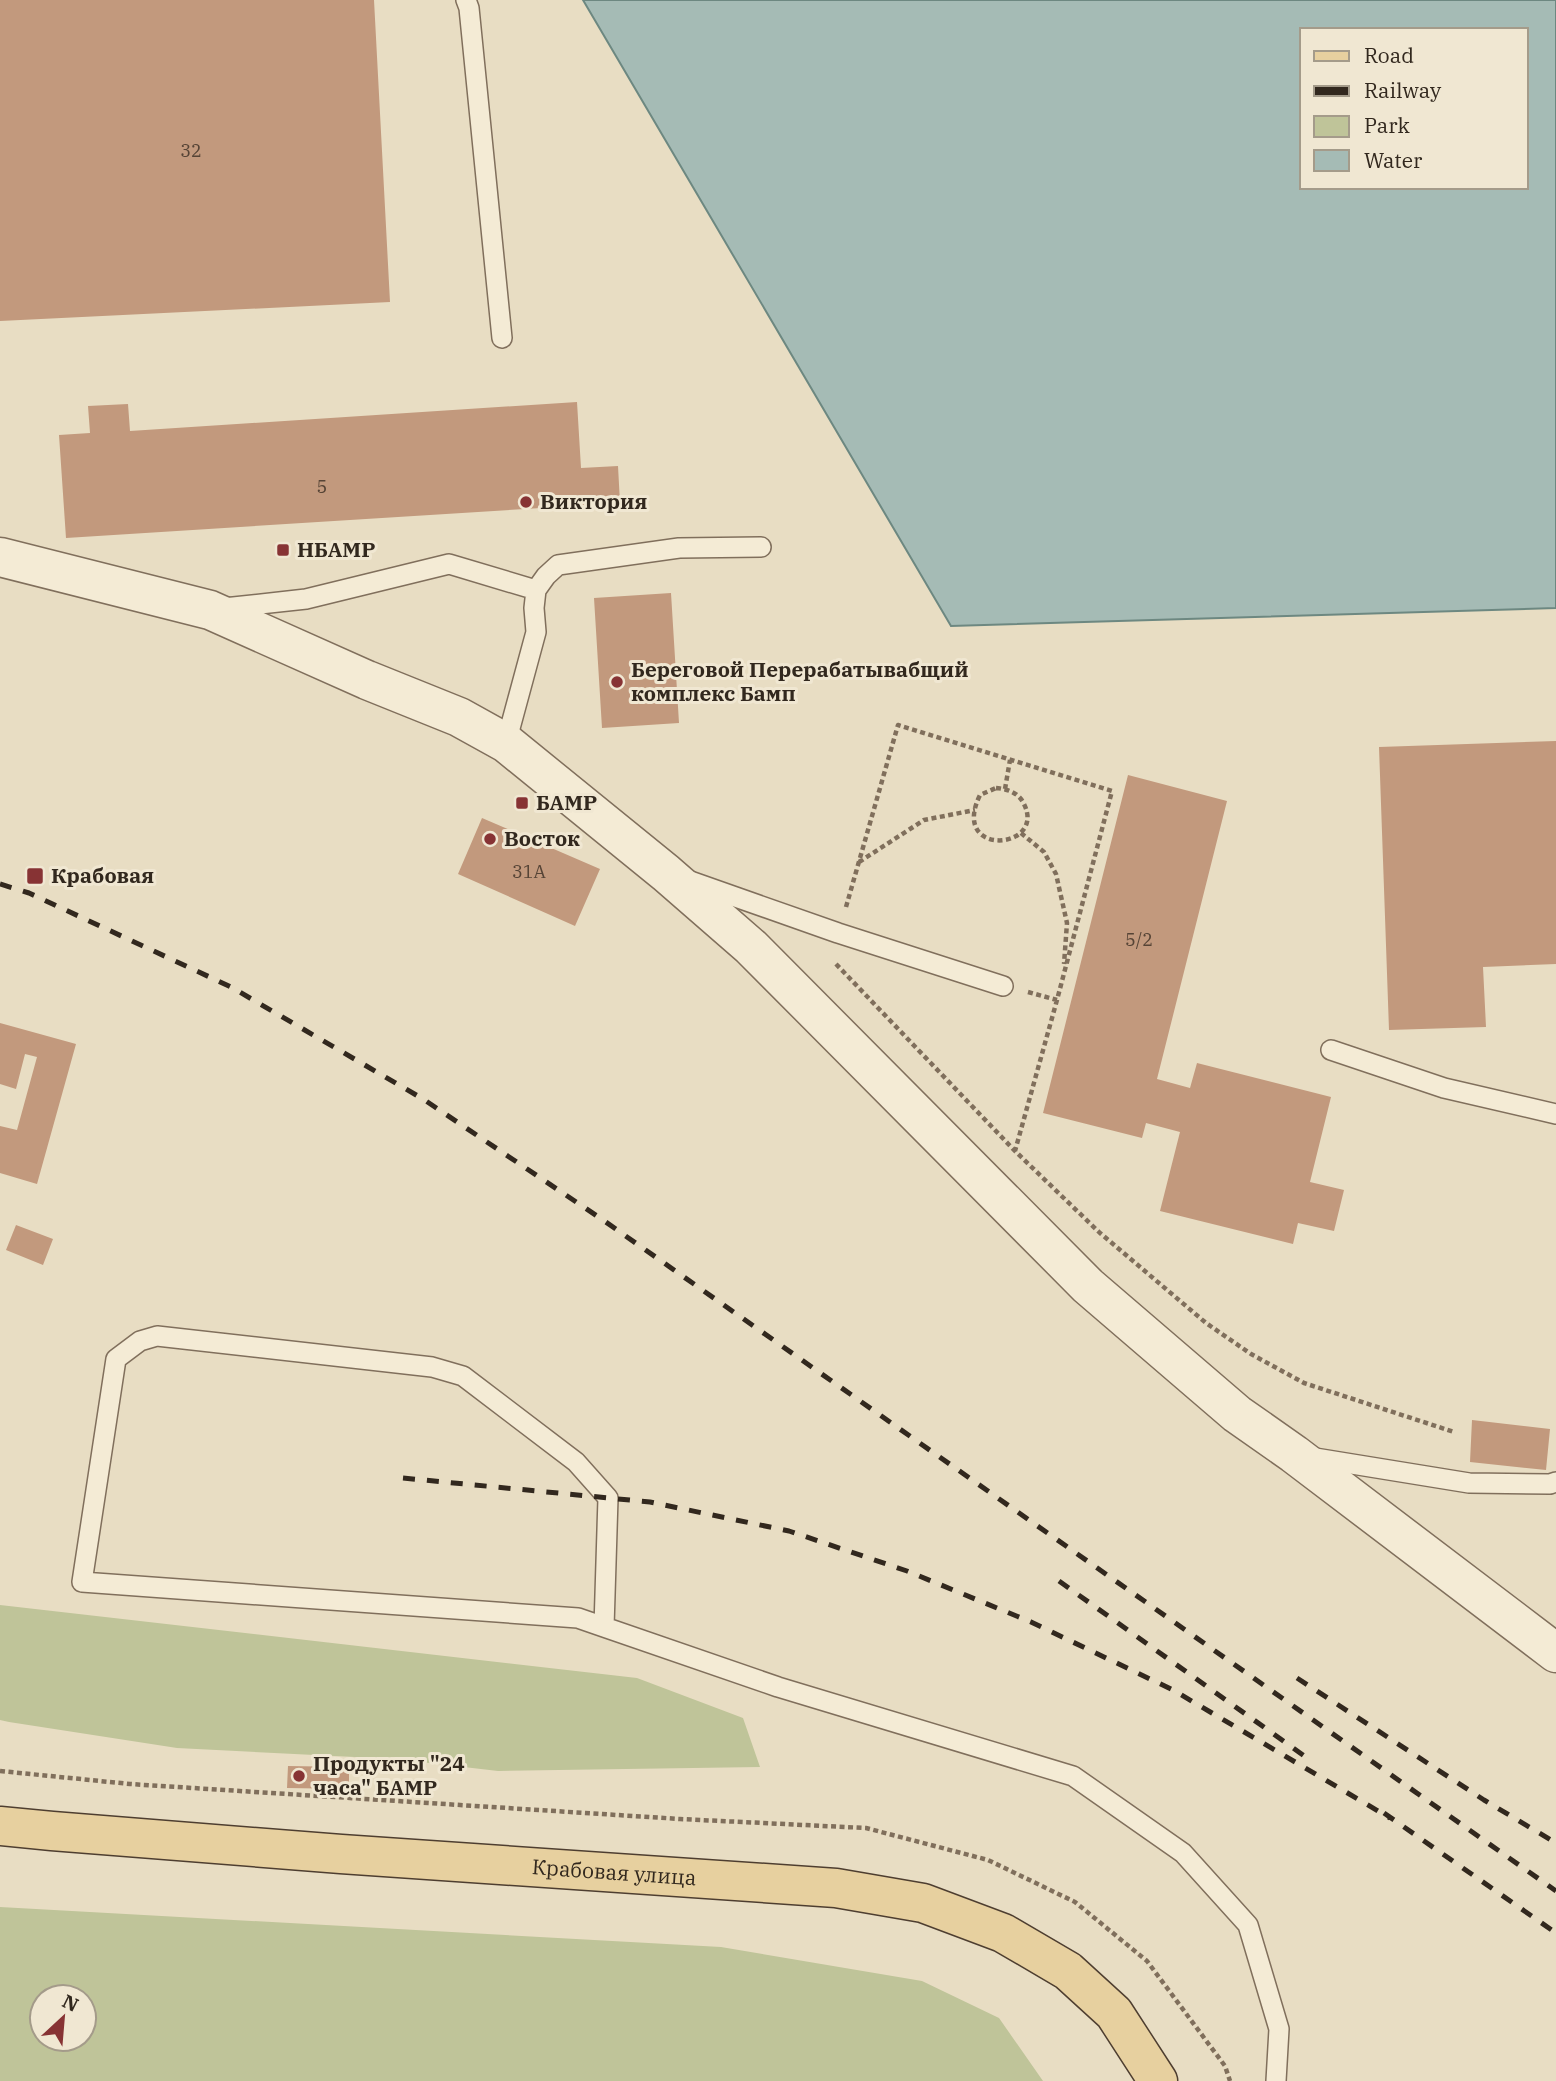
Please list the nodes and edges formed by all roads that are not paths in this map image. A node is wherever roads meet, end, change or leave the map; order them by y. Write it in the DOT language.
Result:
graph roads {
  1 [pos="466,0"];
  2 [pos="502,338"];
  3 [pos="761,547"];
  4 [pos="0,556"];
  5 [pos="536,590"];
  6 [pos="210,610"];
  7 [pos="506,743"];
  8 [pos="666,873"];
  9 [pos="1003,986"];
  10 [pos="1331,1050"];
  11 [pos="1556,1114"];
  12 [pos="1294,1454"];
  13 [pos="1556,1482"];
  14 [pos="604,1627"];
  15 [pos="1556,1653"];
  16 [pos="0,1826"];
  17 [pos="1158,2081"];
  18 [pos="1276,2081"];
  1 -- 2 [label="lane"];
  3 -- 5 [label="lane"];
  4 -- 6 [label="street"];
  5 -- 6 [label="lane"];
  5 -- 7 [label="lane"];
  6 -- 7 [label="street"];
  7 -- 8 [label="street"];
  8 -- 9 [label="lane"];
  8 -- 12 [label="street"];
  10 -- 11 [label="lane"];
  12 -- 13 [label="lane"];
  12 -- 15 [label="street"];
  14 -- 14 [label="lane"];
  14 -- 18 [label="lane"];
  16 -- 17 [label="main road, Крабовая улица"];
}
